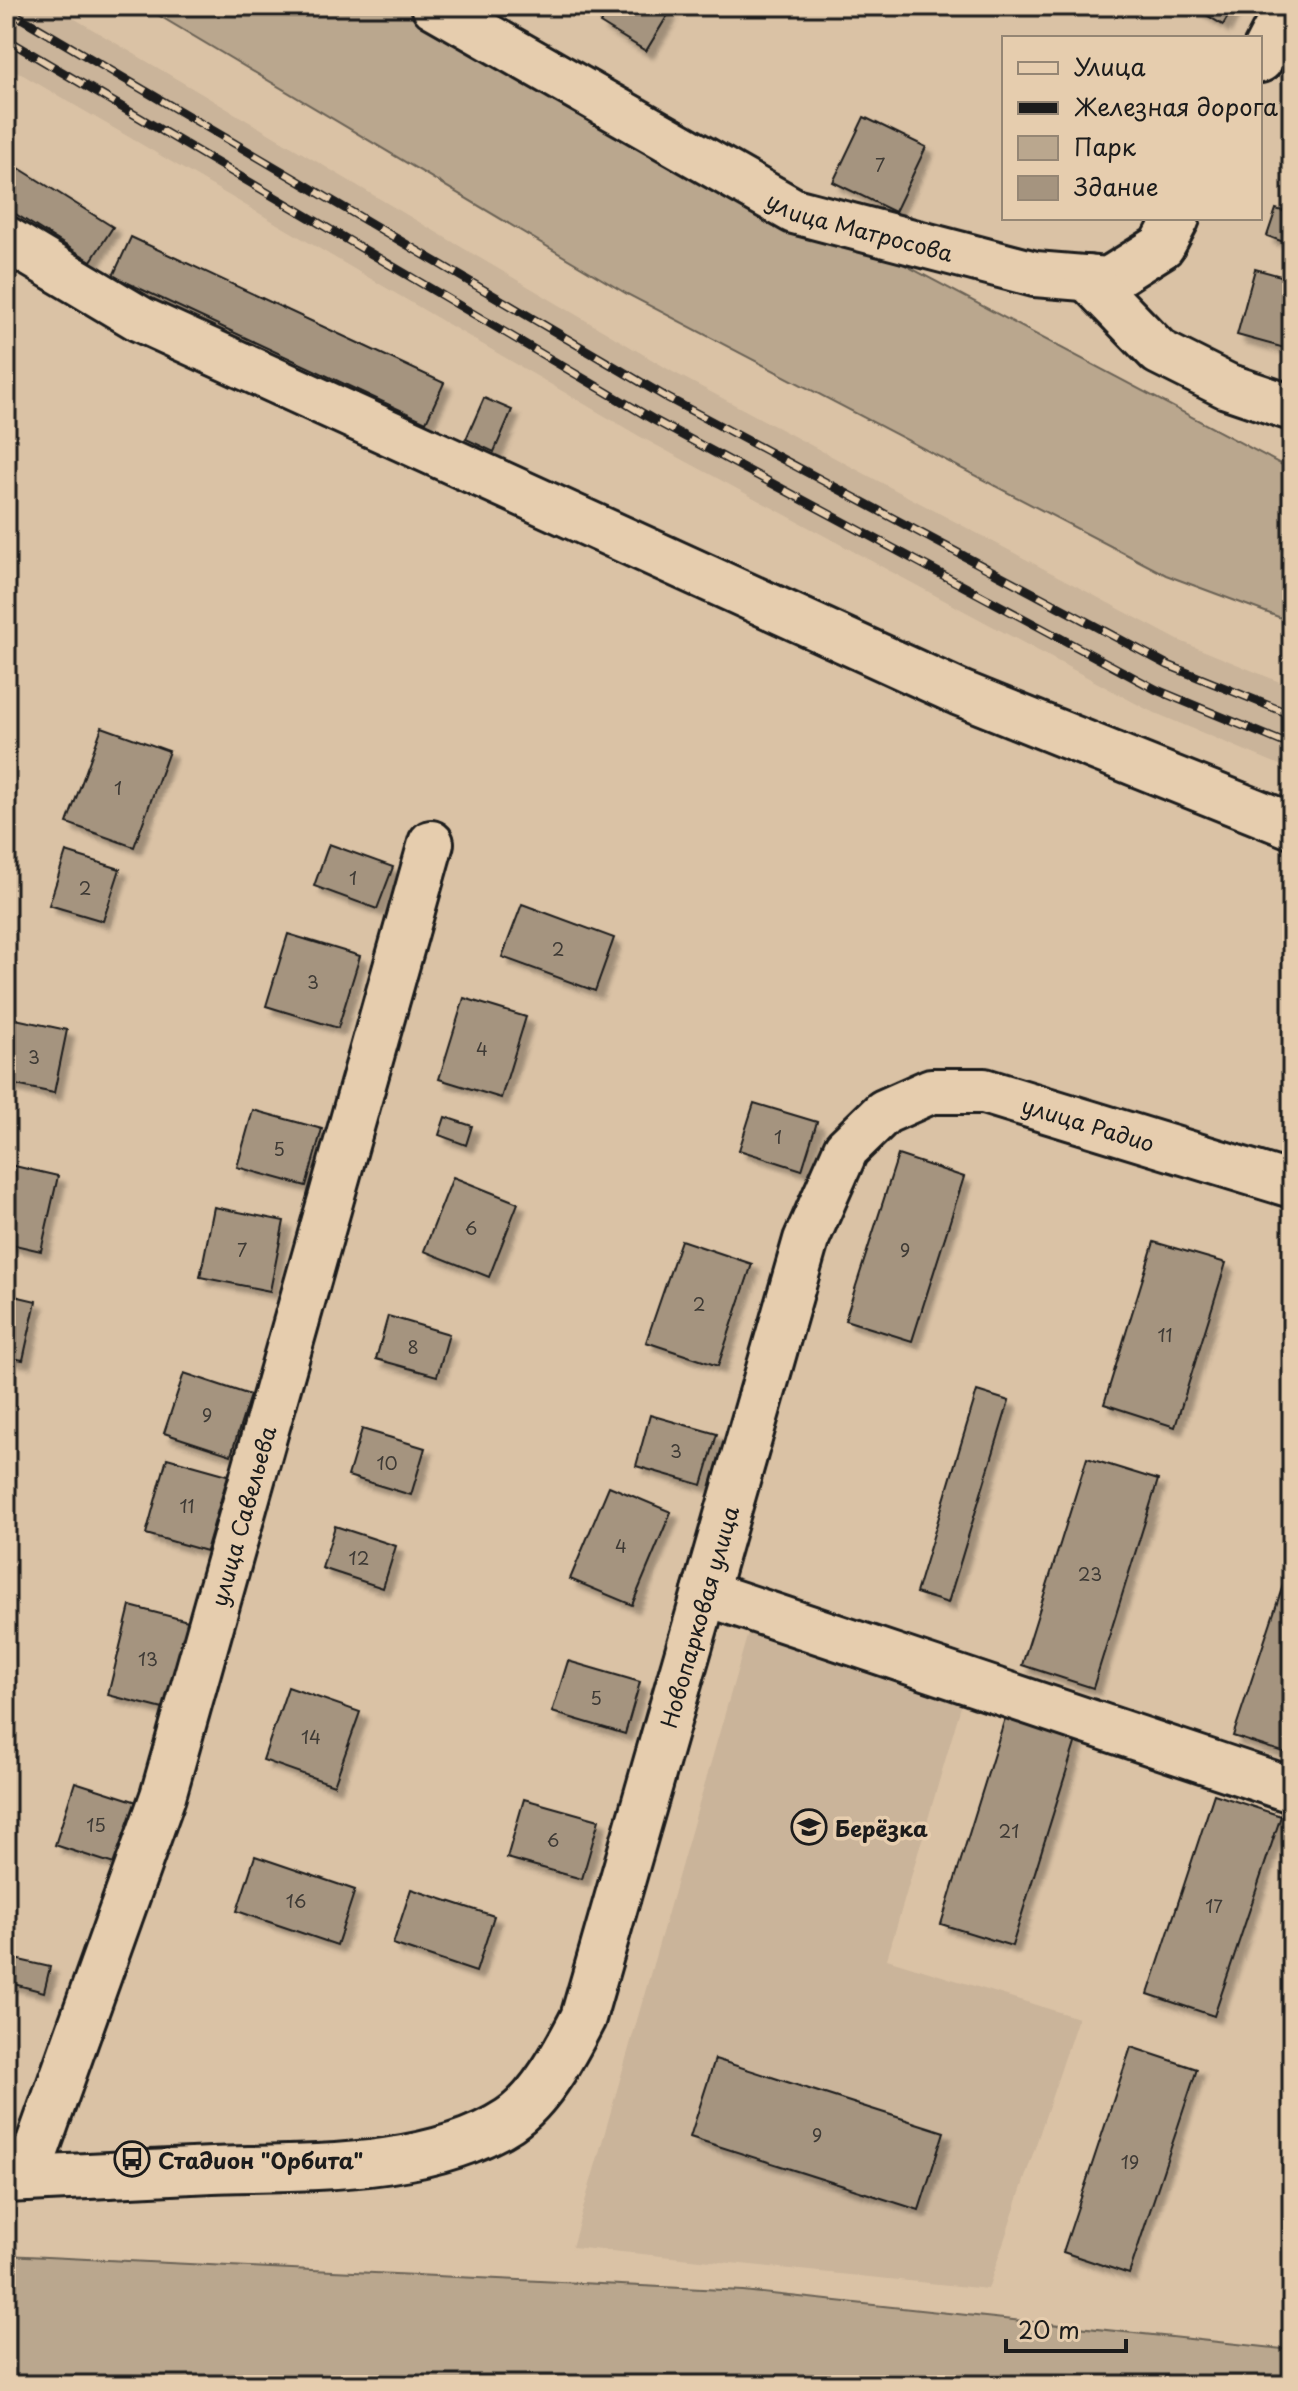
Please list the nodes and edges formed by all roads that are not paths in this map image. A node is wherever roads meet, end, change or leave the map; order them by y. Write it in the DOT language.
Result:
graph roads {
  1 [pos="434,6"];
  2 [pos="1288,6"];
  3 [pos="478,18"];
  4 [pos="1262,56"];
  5 [pos="1176,220"];
  6 [pos="6,239"];
  7 [pos="1087,278"];
  8 [pos="1292,408"];
  9 [pos="1292,826"];
  10 [pos="431,843"];
  11 [pos="884,1112"];
  12 [pos="1292,1185"];
  13 [pos="705,1593"];
  14 [pos="1292,1790"];
  15 [pos="16,2179"];
  1 -- 3 [label="street, улица Матросова"];
  2 -- 4 [label="street"];
  3 -- 7 [label="street, улица Матросова"];
  5 -- 7 [label="street, улица Матросова"];
  6 -- 9 [label="street"];
  7 -- 8 [label="street"];
  10 -- 15 [label="street, улица Савельева"];
  11 -- 12 [label="street, улица Радио"];
  11 -- 13 [label="street, Новопарковая улица"];
  13 -- 14 [label="street"];
  13 -- 15 [label="street, Новопарковая улица"];
}
